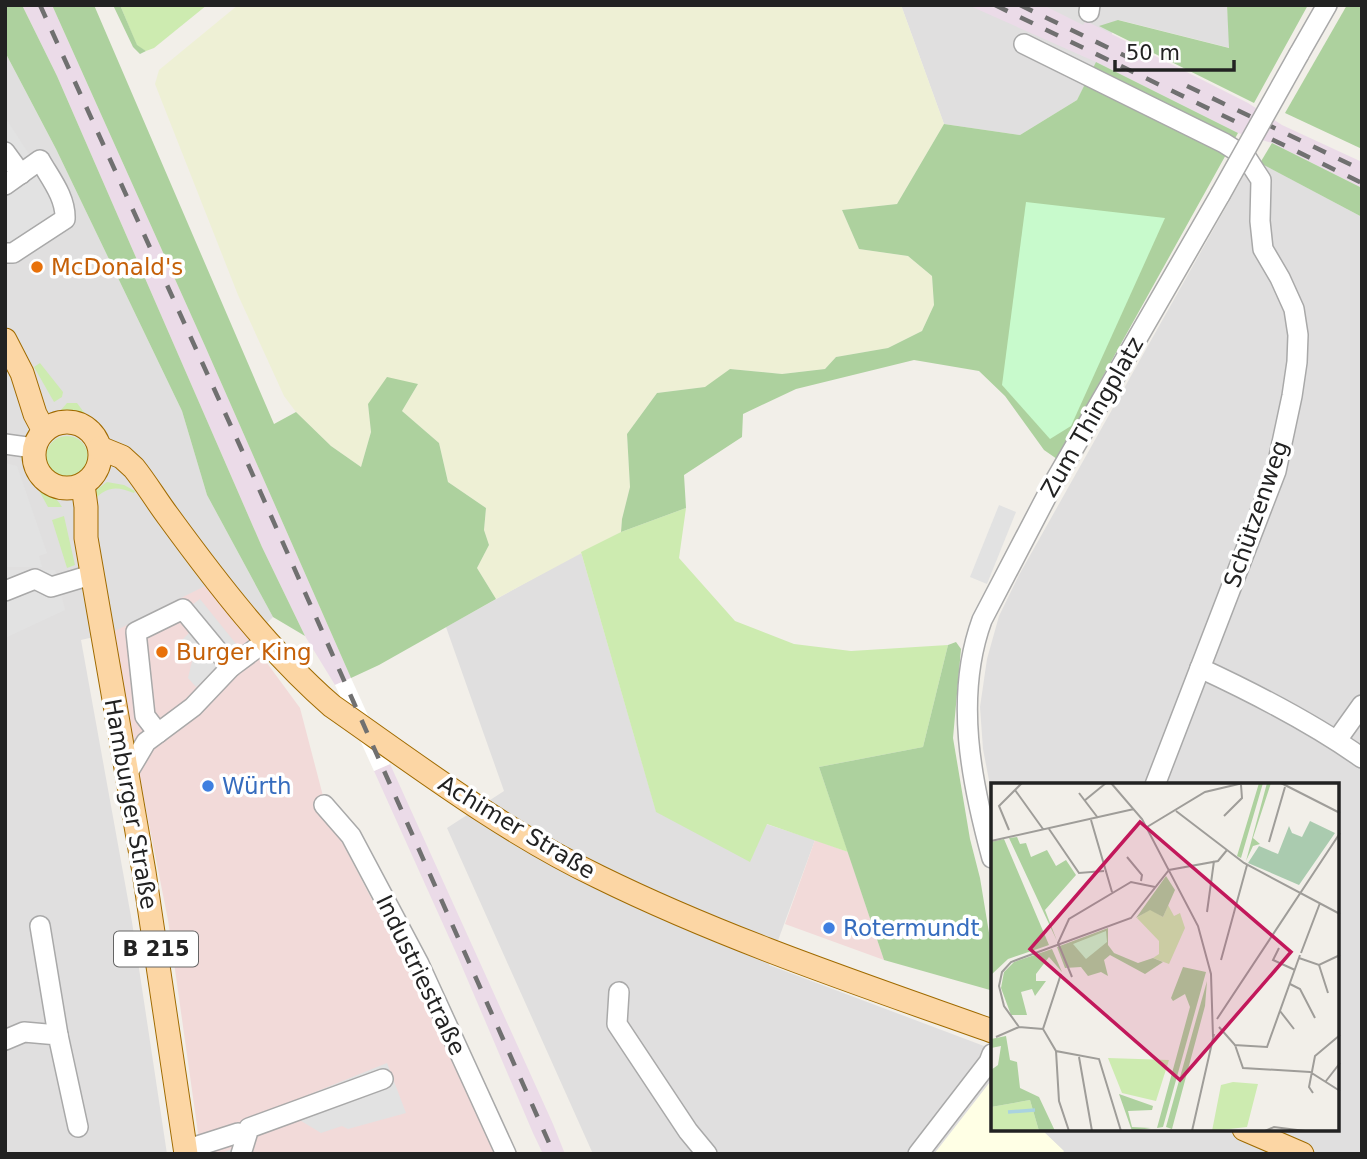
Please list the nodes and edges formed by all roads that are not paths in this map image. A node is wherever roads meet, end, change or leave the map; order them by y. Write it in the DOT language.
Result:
graph roads {
  1 [pos="1327,5"];
  2 [pos="1024,44"];
  3 [pos="5,152"];
  4 [pos="13,179"];
  5 [pos="5,253"];
  6 [pos="5,340"];
  7 [pos="47,434"];
  8 [pos="5,444"];
  9 [pos="100,458"];
  10 [pos="73,486"];
  11 [pos="91,575"];
  12 [pos="5,591"];
  13 [pos="266,641"];
  14 [pos="232,667"];
  15 [pos="1199,668"];
  16 [pos="1362,705"];
  17 [pos="152,737"];
  18 [pos="1337,740"];
  19 [pos="122,745"];
  20 [pos="1362,758"];
  21 [pos="127,774"];
  22 [pos="1156,783"];
  23 [pos="324,805"];
  24 [pos="991,853"];
  25 [pos="40,926"];
  26 [pos="619,992"];
  27 [pos="991,1031"];
  28 [pos="58,1035"];
  29 [pos="5,1040"];
  30 [pos="991,1057"];
  31 [pos="383,1079"];
  32 [pos="78,1128"];
  33 [pos="1253,1131"];
  34 [pos="238,1133"];
  35 [pos="1272,1135"];
  36 [pos="186,1152"];
  37 [pos="241,1154"];
  38 [pos="506,1154"];
  39 [pos="707,1154"];
  40 [pos="918,1154"];
  41 [pos="1302,1154"];
  1 -- 24 [label="street, Zum Thingplatz, bridge"];
  2 -- 15 [label="street, Schützenweg"];
  3 -- 4 [label="street"];
  4 -- 5 [label="street"];
  6 -- 7 [label="main road"];
  7 -- 8 [label="street"];
  7 -- 9 [label="main road"];
  7 -- 10 [label="main road"];
  9 -- 10 [label="main road"];
  9 -- 13 [label="main road, Achimer Straße"];
  10 -- 11 [label="main road, Hamburger Straße / B 215"];
  11 -- 12 [label="street"];
  11 -- 19 [label="main road, Hamburger Straße / B 215"];
  13 -- 14 [label="street"];
  13 -- 27 [label="main road, Achimer Straße"];
  14 -- 17 [label="street"];
  14 -- 17 [label="street"];
  15 -- 18 [label="street"];
  15 -- 22 [label="street, Schützenweg"];
  16 -- 18 [label="street"];
  17 -- 19 [label="street"];
  17 -- 21 [label="street"];
  18 -- 20 [label="street"];
  19 -- 21 [label="main road, Hamburger Straße / B 215"];
  21 -- 36 [label="main road, Hamburger Straße / B 215"];
  23 -- 38 [label="street, Industriestraße"];
  25 -- 28 [label="street"];
  26 -- 39 [label="street"];
  28 -- 29 [label="street"];
  28 -- 32 [label="street"];
  30 -- 40 [label="street"];
  31 -- 37 [label="street"];
  33 -- 35 [label="main road"];
  34 -- 36 [label="street"];
  35 -- 41 [label="main road"];
}
